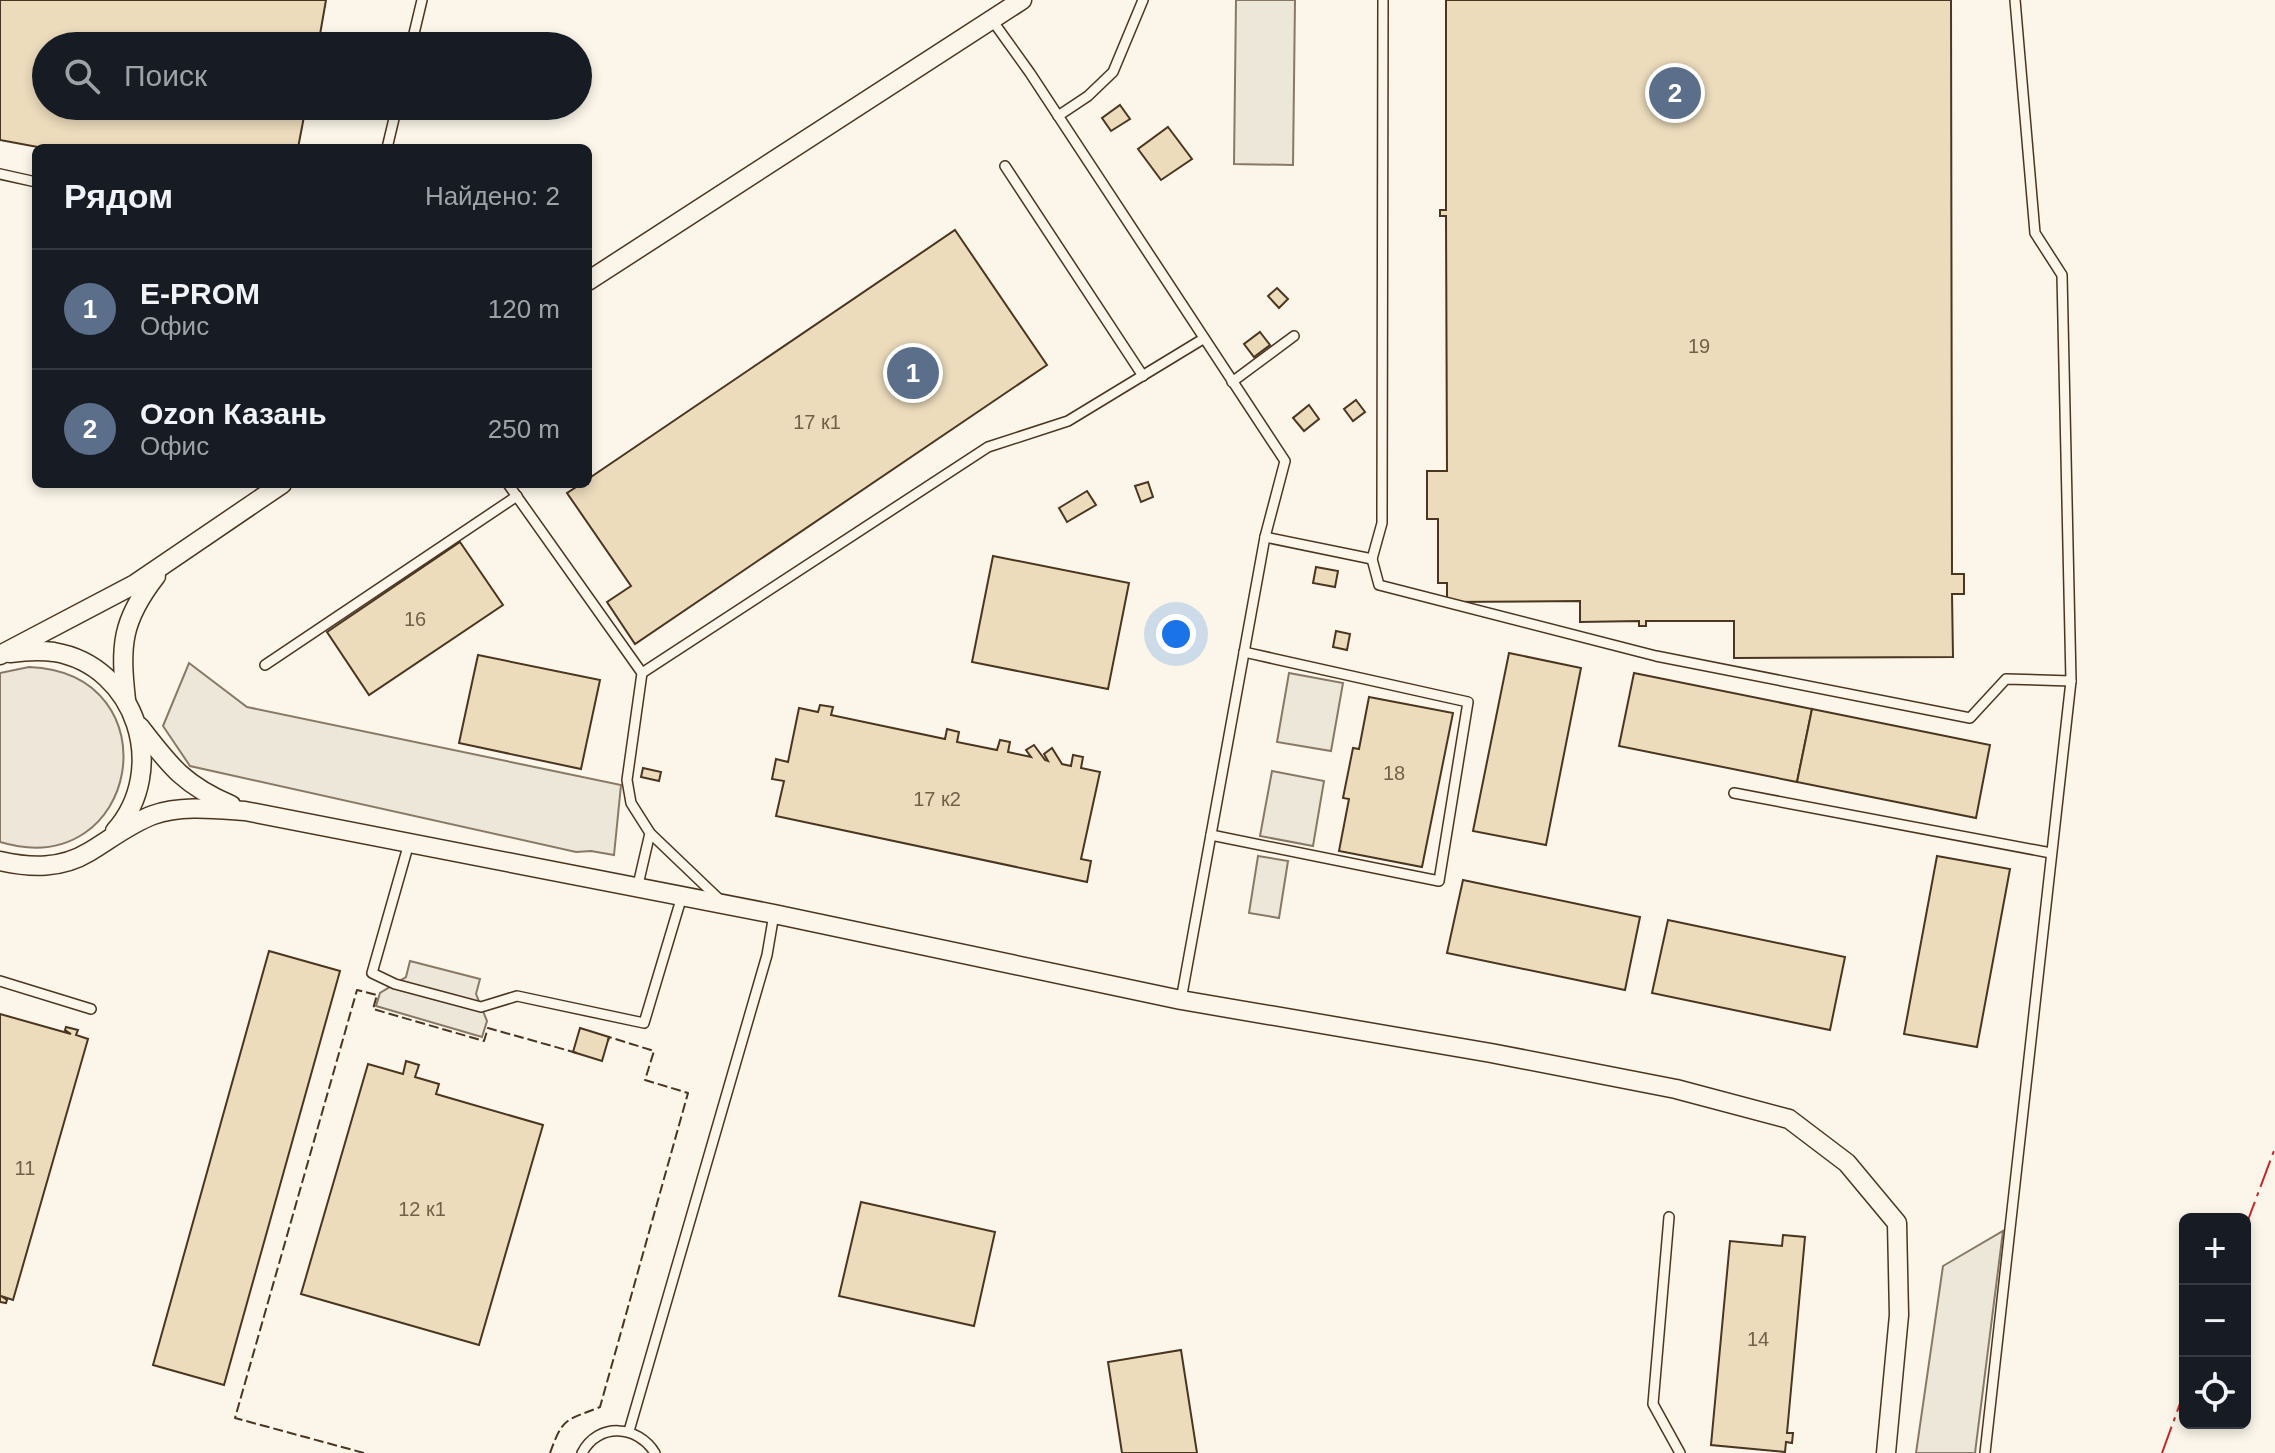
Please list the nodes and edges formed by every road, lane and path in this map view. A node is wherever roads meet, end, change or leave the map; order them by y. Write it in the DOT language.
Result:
graph roads {
  1 [pos="422,0"];
  2 [pos="1022,0"];
  3 [pos="1143,0"];
  4 [pos="1383,0"];
  5 [pos="2015,0"];
  6 [pos="992,20"];
  7 [pos="414,32"];
  8 [pos="1058,116"];
  9 [pos="394,120"];
  10 [pos="388,144"];
  11 [pos="1005,166"];
  12 [pos="0,174"];
  13 [pos="32,181"];
  14 [pos="592,278"];
  15 [pos="1294,336"];
  16 [pos="1203,339"];
  17 [pos="1143,376"];
  18 [pos="1232,382"];
  19 [pos="276,488"];
  20 [pos="511,488"];
  21 [pos="517,496"];
  22 [pos="1265,537"];
  23 [pos="1372,559"];
  24 [pos="165,565"];
  25 [pos="1244,652"];
  26 [pos="0,656"];
  27 [pos="265,665"];
  28 [pos="642,673"];
  29 [pos="2071,681"];
  30 [pos="126,700"];
  31 [pos="137,722"];
  32 [pos="1734,793"];
  33 [pos="245,811"];
  34 [pos="650,833"];
  35 [pos="1211,835"];
  36 [pos="108,839"];
  37 [pos="409,843"];
  38 [pos="2051,853"];
  39 [pos="0,861"];
  40 [pos="637,889"];
  41 [pos="682,896"];
  42 [pos="724,904"];
  43 [pos="774,914"];
  44 [pos="0,981"];
  45 [pos="1181,1000"];
  46 [pos="91,1009"];
  47 [pos="1669,1217"];
  48 [pos="629,1431"];
  49 [pos="582,1453"];
  50 [pos="655,1453"];
  51 [pos="1680,1453"];
  52 [pos="1886,1453"];
  53 [pos="1985,1453"];
  1 -- 7 [label="lane"];
  2 -- 6 [label="street"];
  3 -- 8 [label="lane"];
  4 -- 23 [label="lane"];
  5 -- 29 [label="lane"];
  6 -- 8 [label="lane"];
  6 -- 14 [label="street"];
  8 -- 16 [label="lane"];
  9 -- 10 [label="lane"];
  11 -- 17 [label="lane"];
  12 -- 13 [label="lane"];
  15 -- 18 [label="lane"];
  16 -- 17 [label="lane"];
  16 -- 18 [label="lane"];
  17 -- 28 [label="lane"];
  18 -- 22 [label="lane"];
  19 -- 24 [label="street"];
  20 -- 21 [label="lane"];
  21 -- 27 [label="lane"];
  21 -- 28 [label="lane"];
  22 -- 23 [label="lane"];
  22 -- 25 [label="lane"];
  23 -- 29 [label="lane"];
  24 -- 26 [label="street"];
  24 -- 30 [label="street"];
  25 -- 35 [label="lane"];
  25 -- 35 [label="lane"];
  26 -- 30 [label="street"];
  28 -- 34 [label="lane"];
  29 -- 38 [label="lane"];
  30 -- 31 [label="street"];
  31 -- 33 [label="street"];
  31 -- 36 [label="street"];
  32 -- 38 [label="lane"];
  33 -- 36 [label="street"];
  33 -- 37 [label="street"];
  34 -- 40 [label="lane"];
  34 -- 42 [label="lane"];
  35 -- 45 [label="lane"];
  36 -- 39 [label="street"];
  37 -- 40 [label="street"];
  37 -- 41 [label="lane"];
  38 -- 53 [label="lane"];
  40 -- 41 [label="street"];
  41 -- 42 [label="street"];
  42 -- 43 [label="street"];
  43 -- 45 [label="street"];
  43 -- 48 [label="lane"];
  44 -- 46 [label="lane"];
  45 -- 52 [label="street"];
  47 -- 51 [label="lane"];
  48 -- 49 [label="lane"];
  48 -- 50 [label="lane"];
}
